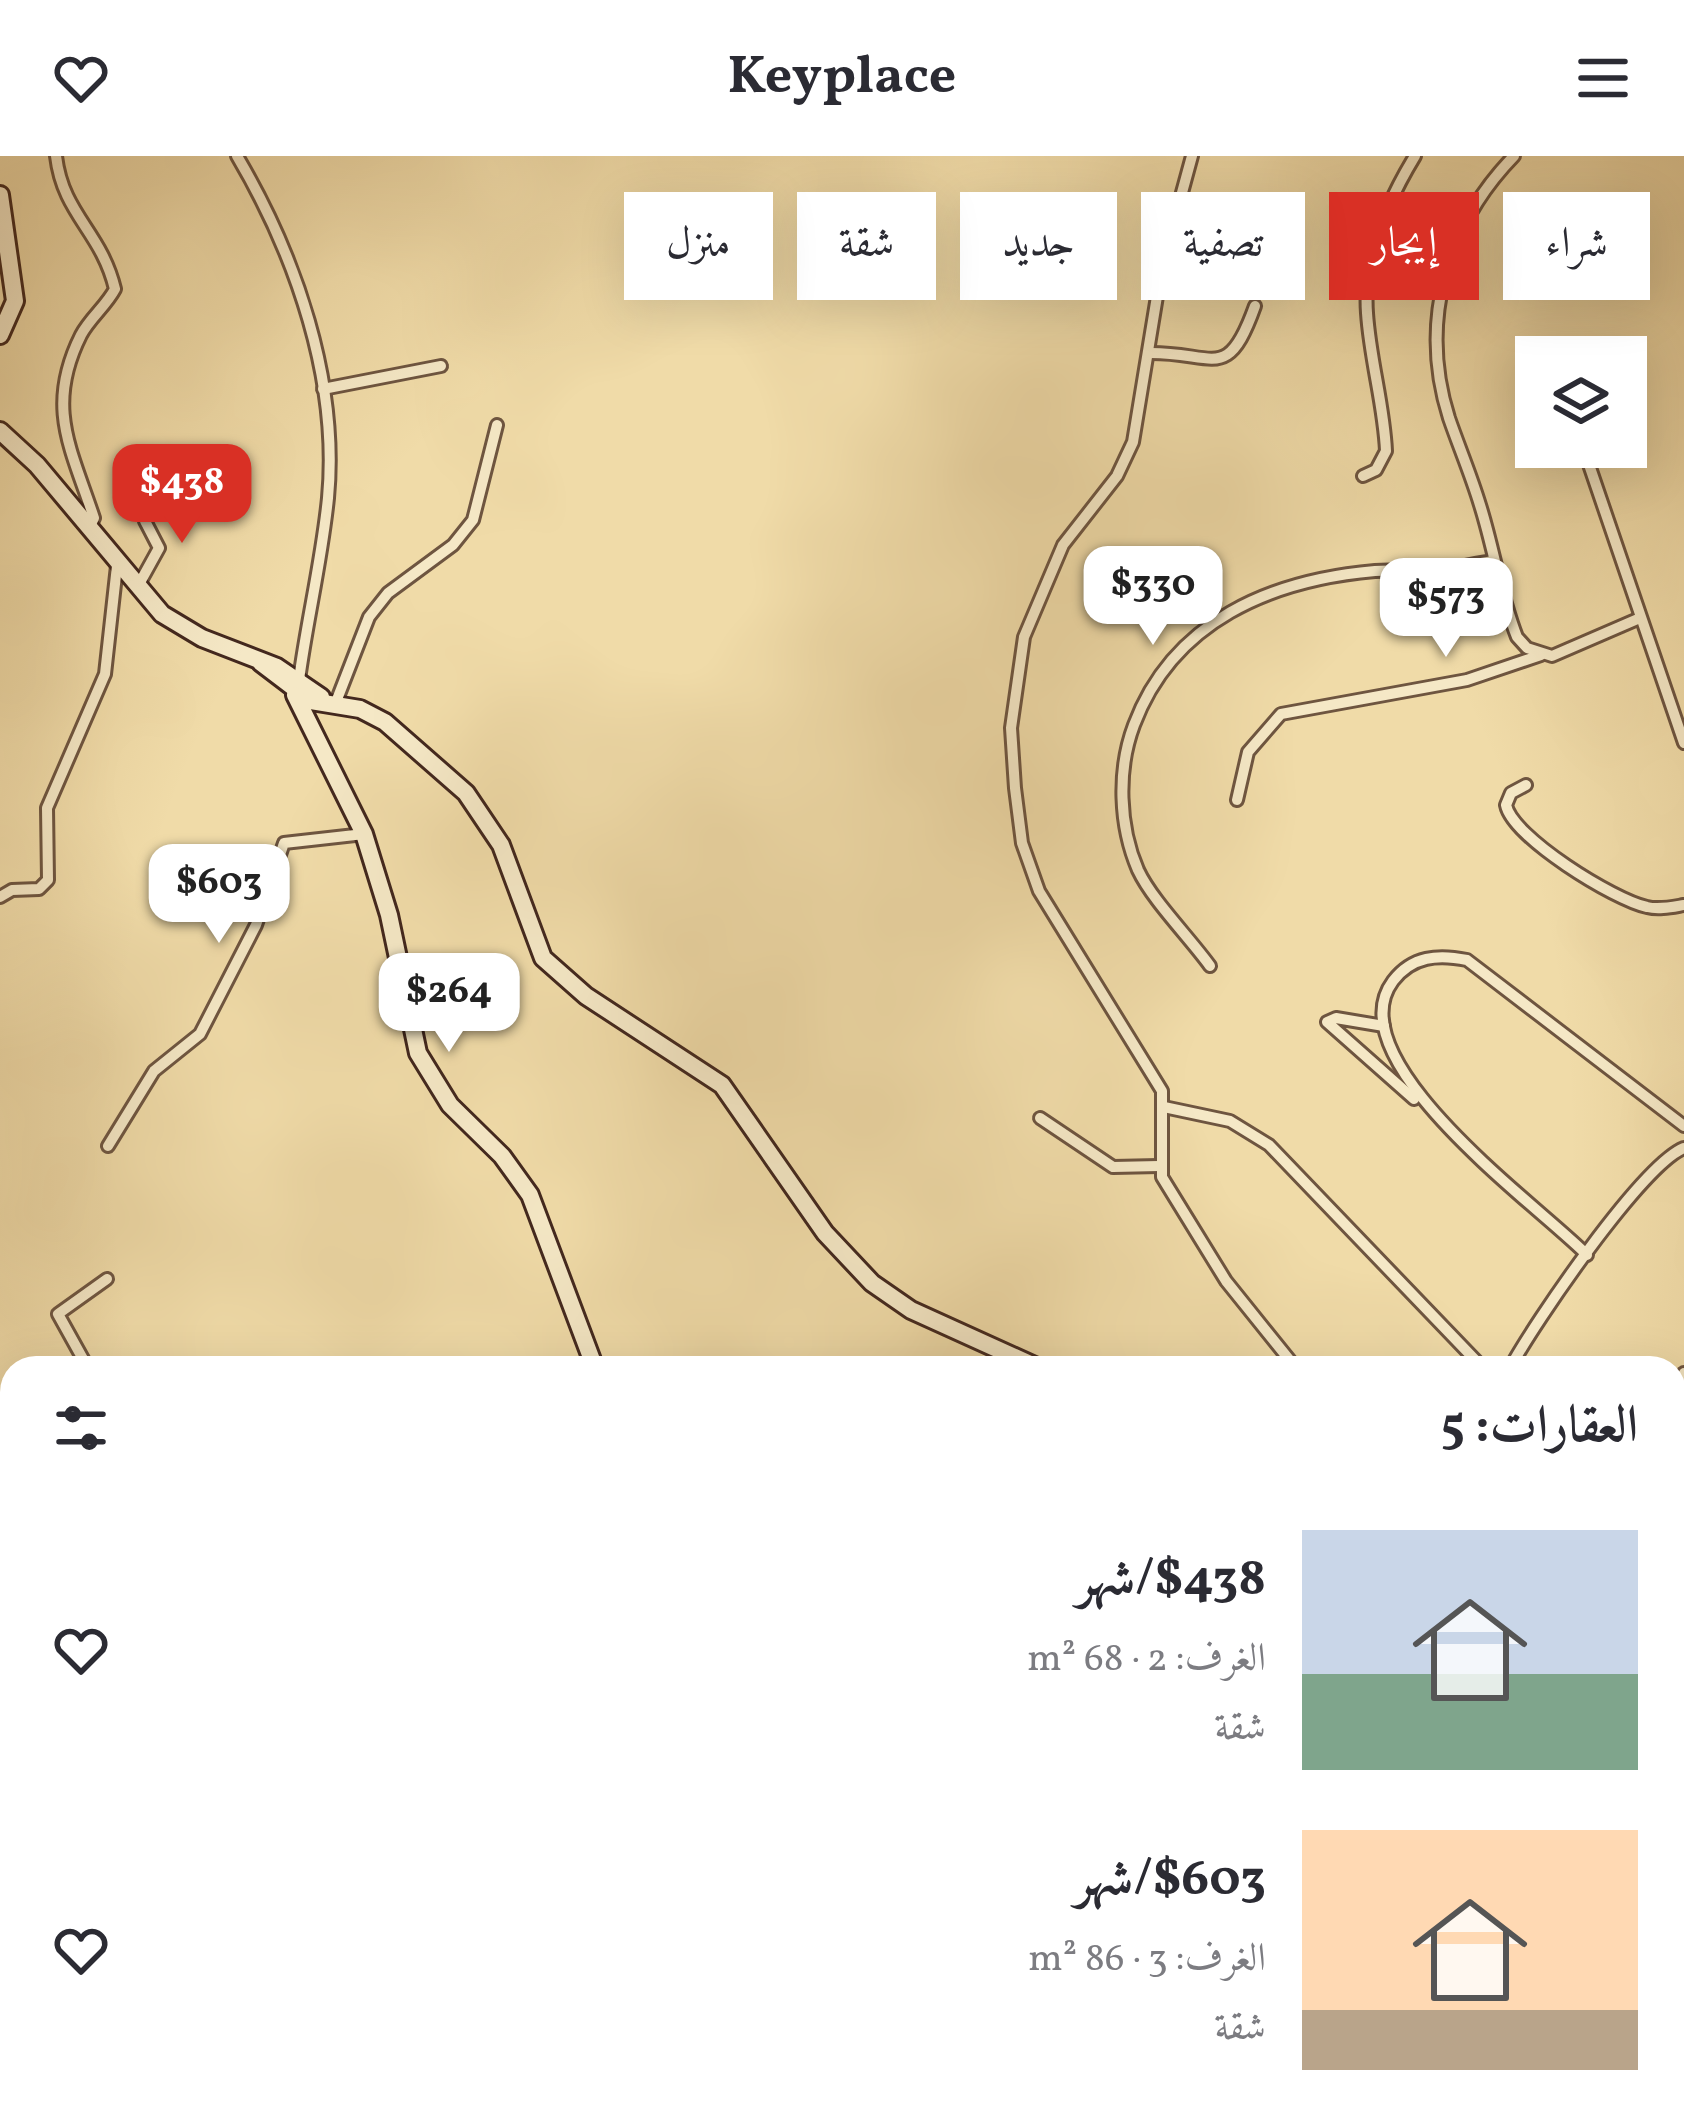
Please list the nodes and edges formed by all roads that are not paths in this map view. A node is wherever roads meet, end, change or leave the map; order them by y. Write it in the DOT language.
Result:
graph roads {
  1 [pos="56,156"];
  2 [pos="237,156"];
  3 [pos="1192,156"];
  4 [pos="1415,156"];
  5 [pos="1514,156"];
  6 [pos="0,196"];
  7 [pos="1255,306"];
  8 [pos="0,335"];
  9 [pos="1149,353"];
  10 [pos="441,367"];
  11 [pos="322,389"];
  12 [pos="497,425"];
  13 [pos="3,435"];
  14 [pos="1590,468"];
  15 [pos="1363,476"];
  16 [pos="143,487"];
  17 [pos="88,529"];
  18 [pos="1494,561"];
  19 [pos="117,566"];
  20 [pos="136,589"];
  21 [pos="1640,618"];
  22 [pos="1541,655"];
  23 [pos="310,692"];
  24 [pos="1684,743"];
  25 [pos="1526,785"];
  26 [pos="1237,800"];
  27 [pos="364,834"];
  28 [pos="0,897"];
  29 [pos="1684,905"];
  30 [pos="1210,966"];
  31 [pos="1384,1026"];
  32 [pos="1164,1107"];
  33 [pos="1434,1115"];
  34 [pos="1040,1118"];
  35 [pos="1684,1126"];
  36 [pos="108,1146"];
  37 [pos="1684,1148"];
  38 [pos="1159,1166"];
  39 [pos="1588,1255"];
  40 [pos="107,1279"];
  41 [pos="81,1356"];
  42 [pos="590,1356"];
  43 [pos="1013,1356"];
  44 [pos="1286,1356"];
  45 [pos="1471,1356"];
  46 [pos="1517,1356"];
  1 -- 17 [label="street"];
  2 -- 11 [label="street"];
  3 -- 9 [label="street"];
  4 -- 15 [label="street"];
  5 -- 18 [label="street"];
  6 -- 8 [label="street"];
  7 -- 9 [label="street"];
  9 -- 32 [label="street"];
  10 -- 11 [label="street"];
  11 -- 23 [label="street"];
  12 -- 23 [label="street"];
  13 -- 17 [label="street"];
  14 -- 21 [label="street"];
  16 -- 20 [label="street"];
  17 -- 19 [label="street"];
  18 -- 22 [label="street"];
  18 -- 30 [label="street"];
  19 -- 20 [label="street"];
  19 -- 28 [label="street"];
  20 -- 23 [label="street"];
  21 -- 22 [label="street"];
  21 -- 24 [label="street"];
  22 -- 26 [label="street"];
  23 -- 27 [label="street"];
  23 -- 43 [label="street"];
  25 -- 29 [label="street"];
  27 -- 36 [label="street"];
  27 -- 42 [label="street"];
  31 -- 33 [label="street"];
  31 -- 33 [label="street"];
  31 -- 35 [label="street"];
  32 -- 38 [label="street"];
  32 -- 45 [label="street"];
  33 -- 39 [label="street"];
  34 -- 38 [label="street"];
  37 -- 39 [label="street"];
  38 -- 44 [label="street"];
  39 -- 46 [label="street"];
  40 -- 41 [label="street"];
}
